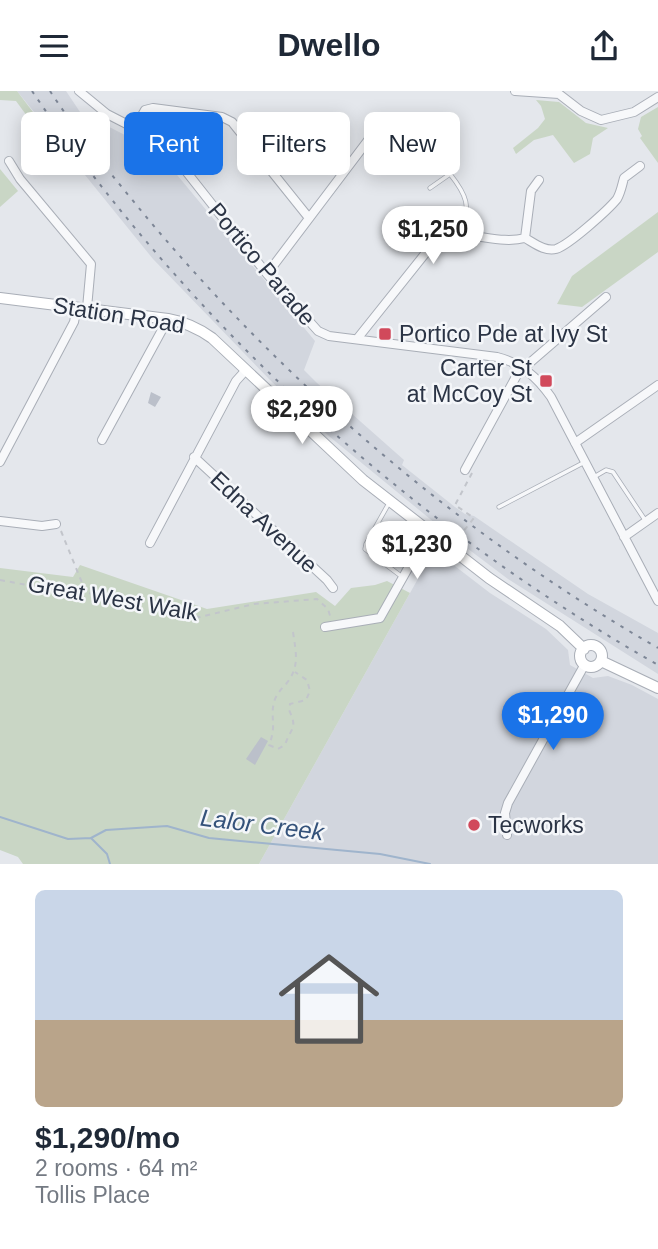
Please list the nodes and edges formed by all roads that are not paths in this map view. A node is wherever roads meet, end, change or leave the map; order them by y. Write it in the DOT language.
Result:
graph roads {
  1 [pos="79,91"];
  2 [pos="515,91"];
  3 [pos="540,92"];
  4 [pos="658,97"];
  5 [pos="144,112"];
  6 [pos="184,112"];
  7 [pos="223,118"];
  8 [pos="124,122"];
  9 [pos="364,146"];
  10 [pos="9,161"];
  11 [pos="640,166"];
  12 [pos="189,175"];
  13 [pos="539,180"];
  14 [pos="430,188"];
  15 [pos="309,218"];
  16 [pos="412,235"];
  17 [pos="465,236"];
  18 [pos="525,238"];
  19 [pos="429,248"];
  20 [pos="267,274"];
  21 [pos="606,297"];
  22 [pos="0,298"];
  23 [pos="82,307"];
  24 [pos="168,319"];
  25 [pos="357,339"];
  26 [pos="524,368"];
  27 [pos="244,371"];
  28 [pos="658,385"];
  29 [pos="102,440"];
  30 [pos="575,443"];
  31 [pos="194,457"];
  32 [pos="0,462"];
  33 [pos="585,462"];
  34 [pos="465,470"];
  35 [pos="593,477"];
  36 [pos="390,502"];
  37 [pos="499,507"];
  38 [pos="658,513"];
  39 [pos="0,521"];
  40 [pos="646,521"];
  41 [pos="56,524"];
  42 [pos="429,531"];
  43 [pos="624,537"];
  44 [pos="150,543"];
  45 [pos="402,578"];
  46 [pos="333,588"];
  47 [pos="658,601"];
  48 [pos="329,627"];
  49 [pos="584,649"];
  50 [pos="601,661"];
  51 [pos="585,664"];
  52 [pos="658,688"];
  53 [pos="507,835"];
  1 -- 8 [label="street, Portico Parade"];
  2 -- 3 [label="street"];
  3 -- 4 [label="street"];
  5 -- 6 [label="street"];
  7 -- 15 [label="street"];
  9 -- 15 [label="street"];
  10 -- 23 [label="street"];
  11 -- 18 [label="street"];
  12 -- 20 [label="street, Portico Parade"];
  13 -- 18 [label="street"];
  14 -- 17 [label="lane"];
  15 -- 20 [label="street"];
  16 -- 19 [label="street"];
  17 -- 18 [label="street"];
  17 -- 19 [label="street"];
  19 -- 25 [label="street"];
  20 -- 25 [label="street, Portico Parade"];
  21 -- 26 [label="street"];
  22 -- 23 [label="main road, Station Road"];
  23 -- 24 [label="main road, Station Road"];
  23 -- 32 [label="street"];
  24 -- 27 [label="main road, Station Road"];
  24 -- 29 [label="street"];
  25 -- 26 [label="street, Portico Parade"];
  26 -- 30 [label="street"];
  26 -- 34 [label="street"];
  27 -- 31 [label="street"];
  27 -- 36 [label="main road, Station Road"];
  28 -- 30 [label="street"];
  30 -- 33 [label="street"];
  31 -- 44 [label="street"];
  31 -- 46 [label="street, Edna Avenue"];
  33 -- 35 [label="street"];
  33 -- 37 [label="lane"];
  35 -- 40 [label="lane"];
  35 -- 43 [label="street"];
  36 -- 42 [label="main road, Station Road"];
  36 -- 45 [label="lane"];
  38 -- 40 [label="street"];
  39 -- 41 [label="street"];
  40 -- 43 [label="street"];
  42 -- 45 [label="street"];
  42 -- 49 [label="main road, Station Road"];
  43 -- 47 [label="street"];
  45 -- 48 [label="street"];
  49 -- 50 [label="main road"];
  49 -- 51 [label="main road"];
  50 -- 51 [label="main road"];
  50 -- 52 [label="main road"];
  51 -- 53 [label="street"];
}
